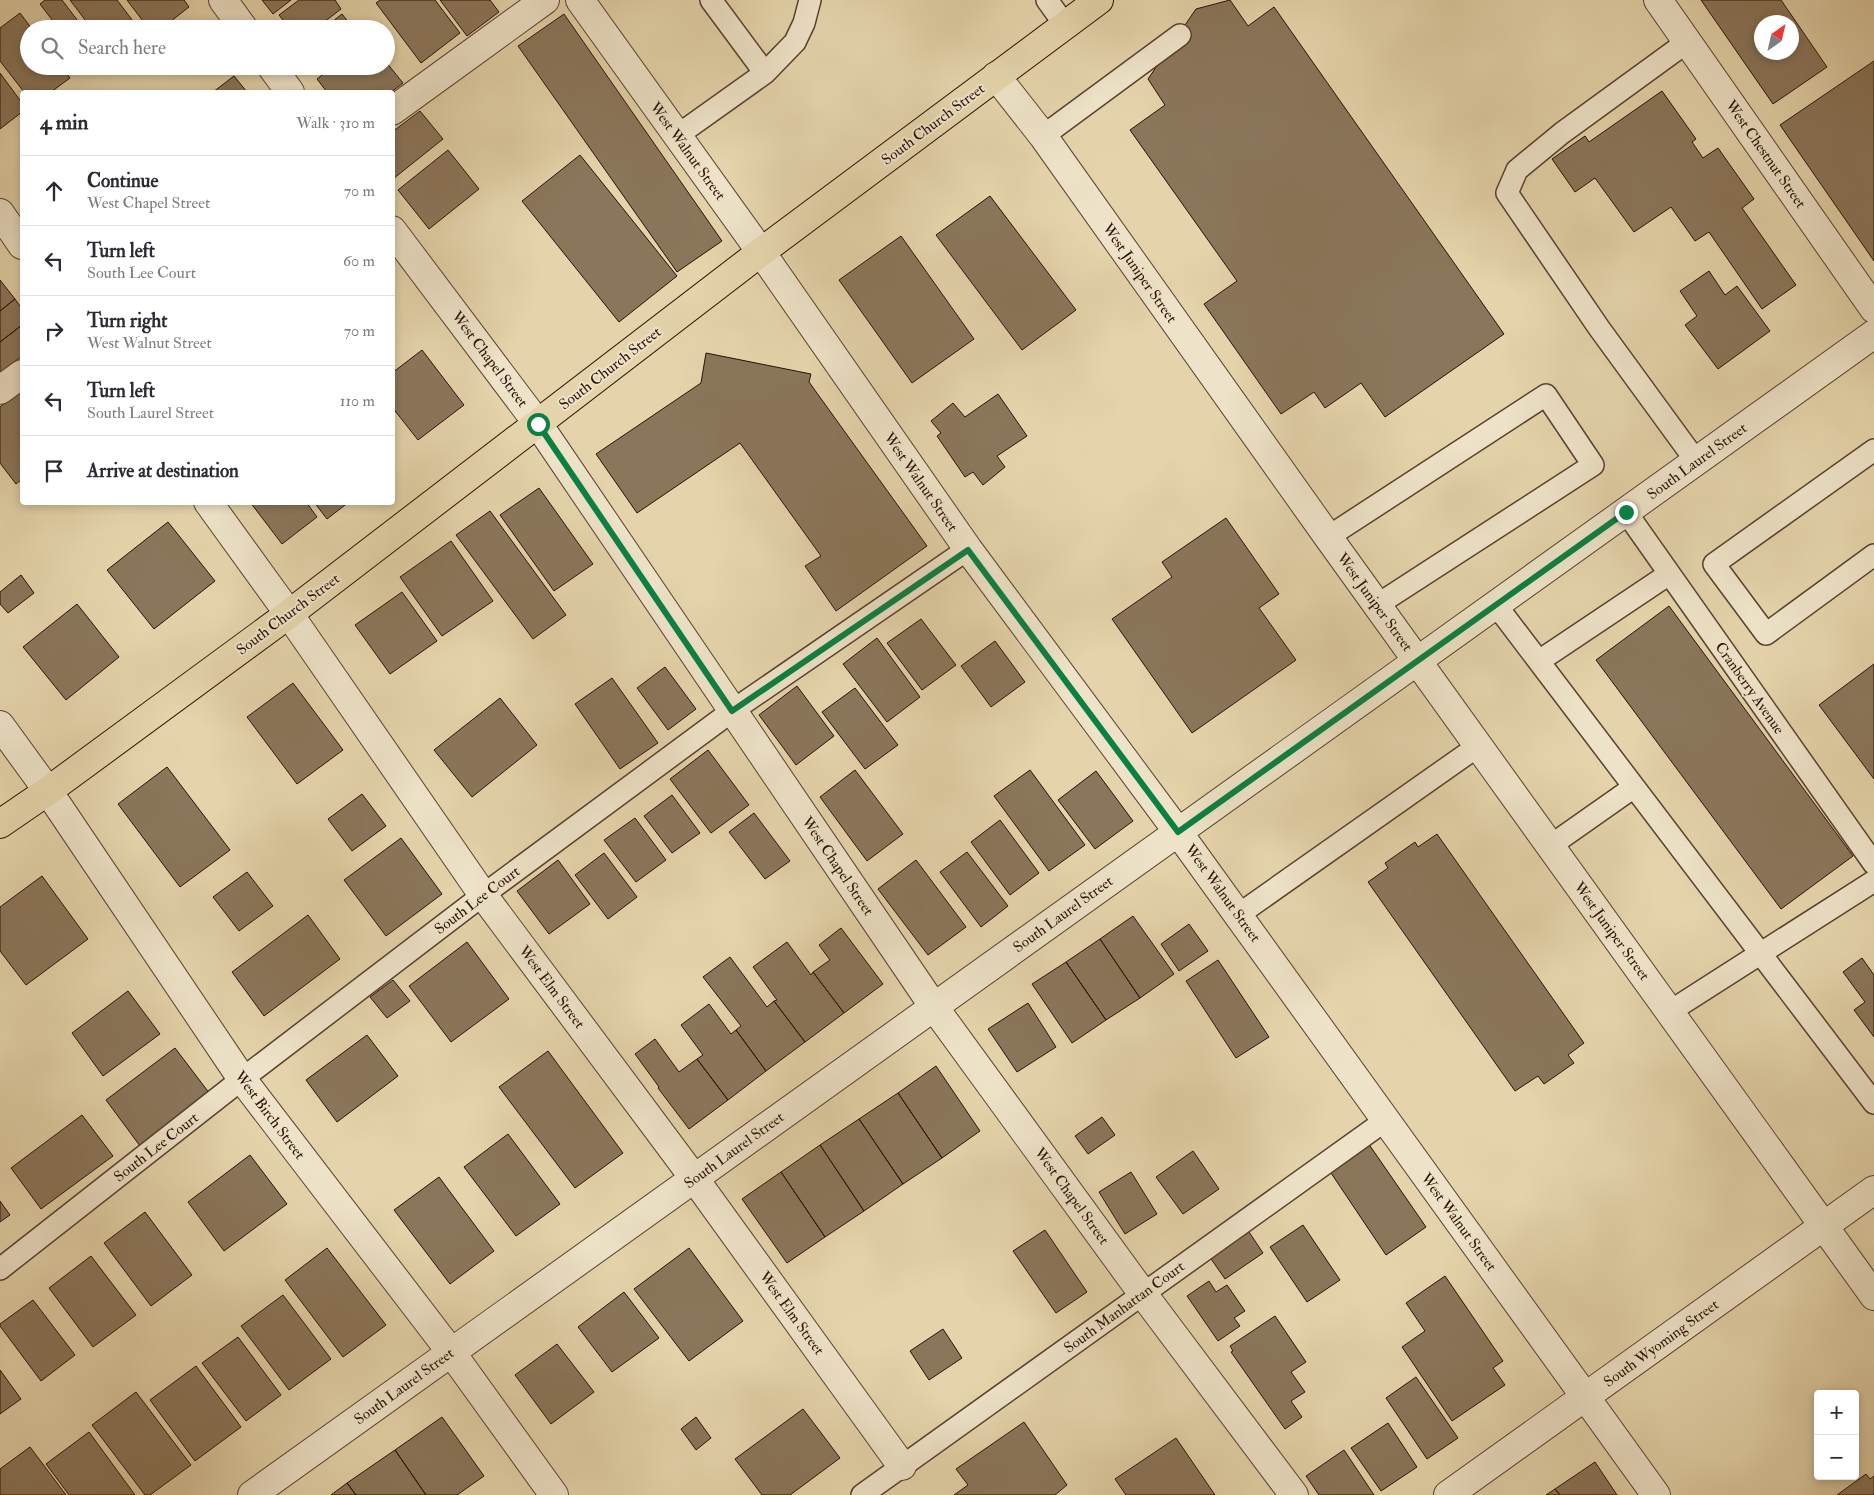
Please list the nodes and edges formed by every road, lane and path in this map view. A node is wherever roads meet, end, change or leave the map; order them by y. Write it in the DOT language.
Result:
graph roads {
  1 [pos="223,0"];
  2 [pos="545,0"];
  3 [pos="580,0"];
  4 [pos="711,0"];
  5 [pos="810,0"];
  6 [pos="1047,0"];
  7 [pos="1099,0"];
  8 [pos="1658,0"];
  9 [pos="237,20"];
  10 [pos="1065,25"];
  11 [pos="1180,34"];
  12 [pos="1687,42"];
  13 [pos="765,72"];
  14 [pos="278,75"];
  15 [pos="996,76"];
  16 [pos="289,90"];
  17 [pos="395,109"];
  18 [pos="678,135"];
  19 [pos="1043,136"];
  20 [pos="0,214"];
  21 [pos="395,234"];
  22 [pos="20,242"];
  23 [pos="761,252"];
  24 [pos="1874,309"];
  25 [pos="1874,334"];
  26 [pos="20,375"];
  27 [pos="0,390"];
  28 [pos="538,424"];
  29 [pos="1874,450"];
  30 [pos="1696,461"];
  31 [pos="210,505"];
  32 [pos="1626,512"];
  33 [pos="1328,537"];
  34 [pos="968,550"];
  35 [pos="1874,555"];
  36 [pos="1670,574"];
  37 [pos="1377,605"];
  38 [pos="1496,605"];
  39 [pos="289,614"];
  40 [pos="1417,661"];
  41 [pos="1539,661"];
  42 [pos="732,711"];
  43 [pos="0,725"];
  44 [pos="1478,746"];
  45 [pos="1634,787"];
  46 [pos="48,791"];
  47 [pos="0,824"];
  48 [pos="1178,832"];
  49 [pos="1550,846"];
  50 [pos="1874,864"];
  51 [pos="1874,882"];
  52 [pos="484,895"];
  53 [pos="1238,915"];
  54 [pos="1760,954"];
  55 [pos="934,1007"];
  56 [pos="1669,1012"];
  57 [pos="242,1079"];
  58 [pos="1874,1103"];
  59 [pos="1386,1120"];
  60 [pos="694,1178"];
  61 [pos="1874,1190"];
  62 [pos="1824,1226"];
  63 [pos="0,1269"];
  64 [pos="1143,1294"];
  65 [pos="1874,1296"];
  66 [pos="451,1352"];
  67 [pos="1585,1397"];
  68 [pos="902,1466"];
  69 [pos="252,1495"];
  70 [pos="554,1495"];
  71 [pos="862,1495"];
  72 [pos="1294,1495"];
  73 [pos="1448,1495"];
  74 [pos="1656,1495"];
  1 -- 9 [label="street"];
  2 -- 17 [label="street"];
  3 -- 18 [label="street, West Walnut Street"];
  4 -- 13 [label="lane"];
  5 -- 13 [label="lane"];
  6 -- 10 [label="lane"];
  7 -- 10 [label="highway, South Church Street"];
  8 -- 12 [label="street, West Chestnut Street"];
  10 -- 15 [label="highway, South Church Street"];
  11 -- 19 [label="lane"];
  12 -- 24 [label="street, West Chestnut Street"];
  12 -- 30 [label="lane"];
  13 -- 18 [label="lane"];
  14 -- 16 [label="street"];
  15 -- 19 [label="street, West Juniper Street"];
  15 -- 23 [label="highway, South Church Street"];
  18 -- 23 [label="street, West Walnut Street"];
  19 -- 33 [label="street, West Juniper Street"];
  20 -- 22 [label="street"];
  21 -- 28 [label="street, West Chapel Street"];
  23 -- 28 [label="highway, South Church Street"];
  23 -- 34 [label="street, West Walnut Street"];
  25 -- 30 [label="street, South Laurel Street"];
  26 -- 27 [label="street"];
  28 -- 39 [label="highway, South Church Street"];
  28 -- 42 [label="street, West Chapel Street"];
  29 -- 35 [label="lane"];
  30 -- 32 [label="street, South Laurel Street"];
  31 -- 39 [label="street, West Elm Street"];
  32 -- 36 [label="lane, Cranberry Avenue"];
  32 -- 38 [label="street, South Laurel Street"];
  33 -- 37 [label="street, West Juniper Street"];
  33 -- 37 [label="lane"];
  34 -- 42 [label="lane, South Lee Court"];
  34 -- 48 [label="street, West Walnut Street"];
  36 -- 41 [label="lane"];
  36 -- 50 [label="lane, Cranberry Avenue"];
  37 -- 40 [label="street, West Juniper Street"];
  38 -- 40 [label="street, South Laurel Street"];
  38 -- 41 [label="lane"];
  39 -- 46 [label="highway, South Church Street"];
  39 -- 52 [label="street, West Elm Street"];
  40 -- 44 [label="street, West Juniper Street"];
  40 -- 48 [label="street, South Laurel Street"];
  41 -- 45 [label="lane"];
  42 -- 52 [label="lane, South Lee Court"];
  42 -- 55 [label="street, West Chapel Street"];
  43 -- 46 [label="street, West Birch Street"];
  44 -- 49 [label="street, West Juniper Street"];
  44 -- 53 [label="lane"];
  45 -- 49 [label="lane"];
  45 -- 54 [label="lane"];
  46 -- 47 [label="highway, South Church Street"];
  46 -- 57 [label="street, West Birch Street"];
  48 -- 53 [label="street, West Walnut Street"];
  48 -- 55 [label="street, South Laurel Street"];
  49 -- 56 [label="street, West Juniper Street"];
  51 -- 54 [label="lane"];
  52 -- 57 [label="lane, South Lee Court"];
  52 -- 60 [label="street, West Elm Street"];
  53 -- 59 [label="street, West Walnut Street"];
  54 -- 56 [label="lane"];
  54 -- 58 [label="lane"];
  55 -- 60 [label="street, South Laurel Street"];
  55 -- 64 [label="street, West Chapel Street"];
  56 -- 62 [label="street, West Juniper Street"];
  57 -- 63 [label="lane, South Lee Court"];
  57 -- 66 [label="street, West Birch Street"];
  59 -- 64 [label="lane, South Manhattan Court"];
  59 -- 67 [label="street, West Walnut Street"];
  60 -- 66 [label="street, South Laurel Street"];
  60 -- 68 [label="street, West Elm Street"];
  61 -- 62 [label="street, South Wyoming Street"];
  62 -- 65 [label="street, West Juniper Street"];
  62 -- 67 [label="street, South Wyoming Street"];
  64 -- 68 [label="lane, South Manhattan Court"];
  64 -- 72 [label="street, West Chapel Street"];
  66 -- 69 [label="street, South Laurel Street"];
  66 -- 70 [label="street, West Birch Street"];
  67 -- 73 [label="street, South Wyoming Street"];
  67 -- 74 [label="street, West Walnut Street"];
  68 -- 71 [label="lane, South Manhattan Court"];
}
